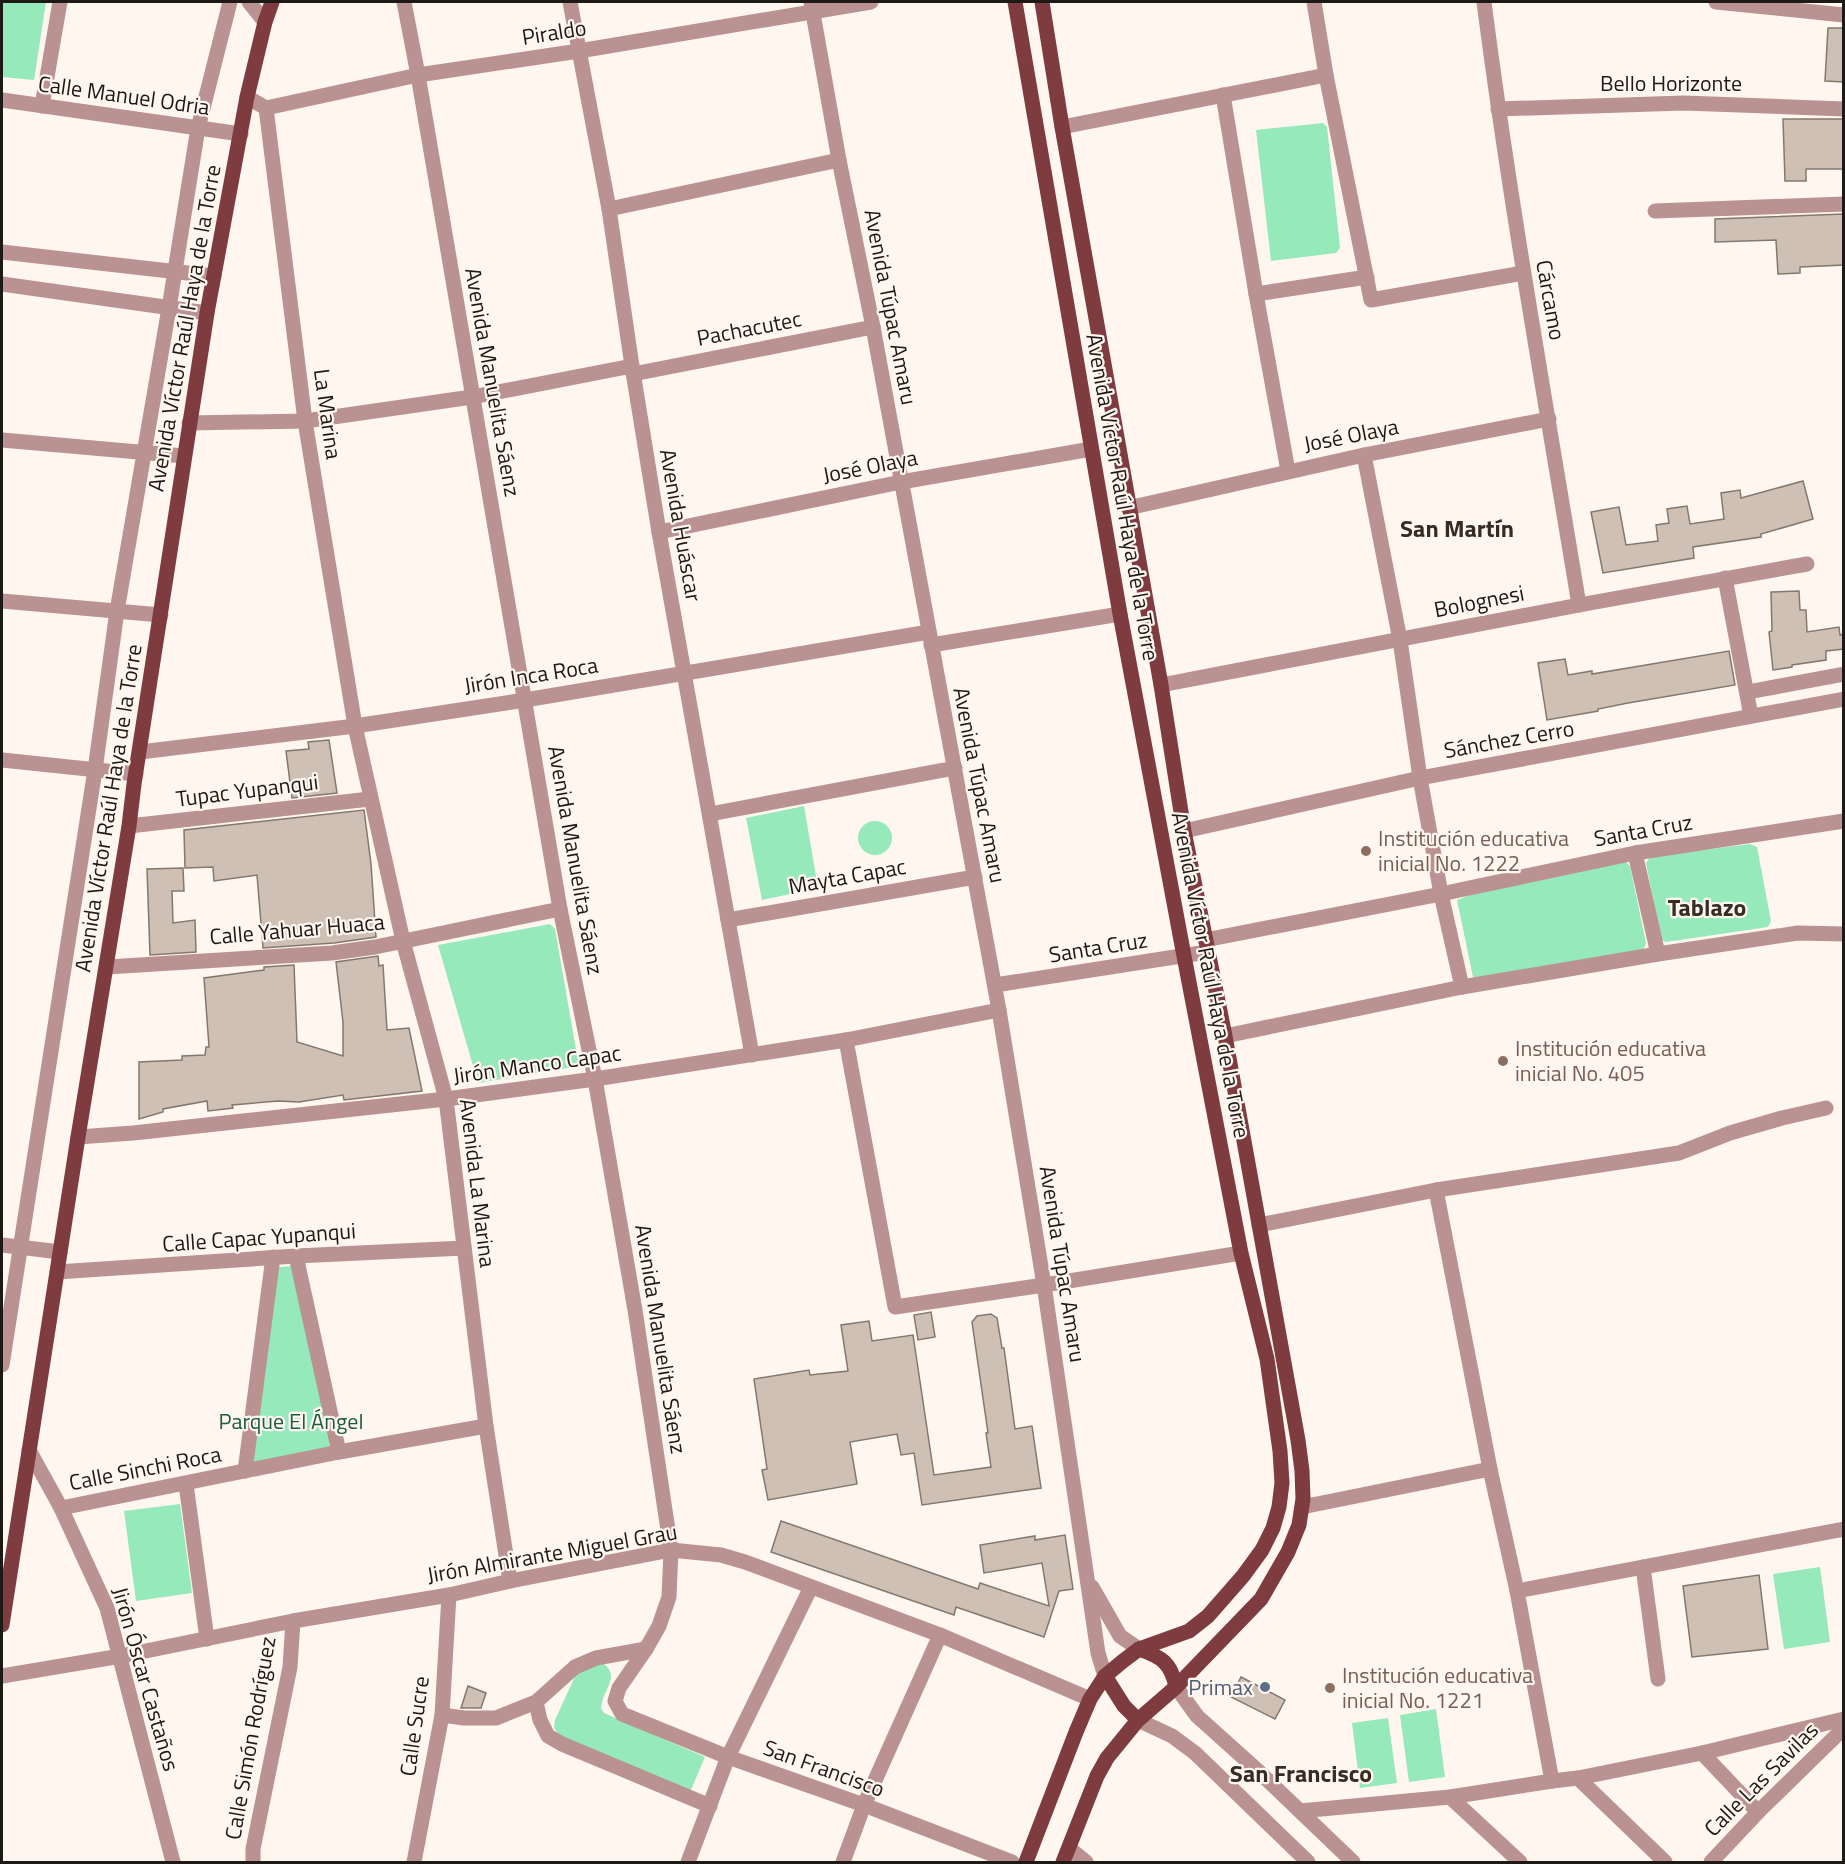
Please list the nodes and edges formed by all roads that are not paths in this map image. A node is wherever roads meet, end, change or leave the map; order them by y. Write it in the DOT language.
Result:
graph roads {
  1 [pos="60,2"];
  2 [pos="230,2"];
  3 [pos="249,2"];
  4 [pos="272,2"];
  5 [pos="404,2"];
  6 [pos="570,2"];
  7 [pos="871,2"];
  8 [pos="1015,2"];
  9 [pos="1042,2"];
  10 [pos="1314,2"];
  11 [pos="1484,2"];
  12 [pos="1716,2"];
  13 [pos="812,7"];
  14 [pos="1844,15"];
  15 [pos="265,22"];
  16 [pos="579,51"];
  17 [pos="418,75"];
  18 [pos="1326,75"];
  19 [pos="1222,95"];
  20 [pos="247,97"];
  21 [pos="2,100"];
  22 [pos="42,106"];
  23 [pos="266,108"];
  24 [pos="1498,109"];
  25 [pos="1844,109"];
  26 [pos="1062,127"];
  27 [pos="198,128"];
  28 [pos="241,134"];
  29 [pos="839,160"];
  30 [pos="1844,204"];
  31 [pos="609,209"];
  32 [pos="1655,211"];
  33 [pos="2,252"];
  34 [pos="175,271"];
  35 [pos="1523,273"];
  36 [pos="214,276"];
  37 [pos="1367,277"];
  38 [pos="2,284"];
  39 [pos="1256,294"];
  40 [pos="170,308"];
  41 [pos="207,313"];
  42 [pos="873,327"];
  43 [pos="632,370"];
  44 [pos="472,397"];
  45 [pos="1549,419"];
  46 [pos="305,421"];
  47 [pos="189,423"];
  48 [pos="2,440"];
  49 [pos="1092,449"];
  50 [pos="143,453"];
  51 [pos="1364,455"];
  52 [pos="184,456"];
  53 [pos="1288,471"];
  54 [pos="901,482"];
  55 [pos="1128,508"];
  56 [pos="659,532"];
  57 [pos="1807,564"];
  58 [pos="1725,578"];
  59 [pos="2,601"];
  60 [pos="1579,605"];
  61 [pos="117,611"];
  62 [pos="1120,614"];
  63 [pos="160,615"];
  64 [pos="930,638"];
  65 [pos="1400,640"];
  66 [pos="685,672"];
  67 [pos="1844,674"];
  68 [pos="1161,685"];
  69 [pos="1748,692"];
  70 [pos="1844,699"];
  71 [pos="525,700"];
  72 [pos="1751,716"];
  73 [pos="355,726"];
  74 [pos="140,752"];
  75 [pos="2,760"];
  76 [pos="955,768"];
  77 [pos="95,770"];
  78 [pos="136,774"];
  79 [pos="1420,778"];
  80 [pos="370,798"];
  81 [pos="710,814"];
  82 [pos="1844,821"];
  83 [pos="129,826"];
  84 [pos="1184,831"];
  85 [pos="1635,853"];
  86 [pos="975,877"];
  87 [pos="1441,894"];
  88 [pos="560,909"];
  89 [pos="728,920"];
  90 [pos="1844,934"];
  91 [pos="403,941"];
  92 [pos="1206,946"];
  93 [pos="1658,954"];
  94 [pos="1184,956"];
  95 [pos="107,967"];
  96 [pos="994,985"];
  97 [pos="1462,987"];
  98 [pos="999,1010"];
  99 [pos="1225,1036"];
  100 [pos="846,1040"];
  101 [pos="752,1055"];
  102 [pos="595,1079"];
  103 [pos="446,1099"];
  104 [pos="1826,1108"];
  105 [pos="78,1137"];
  106 [pos="1436,1190"];
  107 [pos="1259,1225"];
  108 [pos="2,1245"];
  109 [pos="19,1247"];
  110 [pos="464,1248"];
  111 [pos="60,1252"];
  112 [pos="1240,1253"];
  113 [pos="296,1256"];
  114 [pos="273,1257"];
  115 [pos="57,1272"];
  116 [pos="1044,1285"];
  117 [pos="2,1365"];
  118 [pos="486,1426"];
  119 [pos="29,1450"];
  120 [pos="339,1452"];
  121 [pos="1490,1468"];
  122 [pos="245,1471"];
  123 [pos="186,1484"];
  124 [pos="1302,1507"];
  125 [pos="61,1508"];
  126 [pos="1844,1529"];
  127 [pos="671,1550"];
  128 [pos="1643,1566"];
  129 [pos="1088,1580"];
  130 [pos="510,1581"];
  131 [pos="811,1587"];
  132 [pos="1517,1591"];
  133 [pos="448,1595"];
  134 [pos="293,1621"];
  135 [pos="2,1625"];
  136 [pos="940,1635"];
  137 [pos="207,1639"];
  138 [pos="646,1649"];
  139 [pos="1139,1649"];
  140 [pos="121,1656"];
  141 [pos="2,1676"];
  142 [pos="1106,1676"];
  143 [pos="1658,1679"];
  144 [pos="1176,1688"];
  145 [pos="1090,1699"];
  146 [pos="536,1702"];
  147 [pos="622,1714"];
  148 [pos="442,1715"];
  149 [pos="1844,1719"];
  150 [pos="1138,1720"];
  151 [pos="1844,1728"];
  152 [pos="1702,1753"];
  153 [pos="728,1757"];
  154 [pos="1578,1778"];
  155 [pos="1552,1780"];
  156 [pos="1450,1797"];
  157 [pos="864,1805"];
  158 [pos="710,1806"];
  159 [pos="1300,1811"];
  160 [pos="1758,1812"];
  161 [pos="1069,1848"];
  162 [pos="173,1863"];
  163 [pos="253,1863"];
  164 [pos="414,1863"];
  165 [pos="688,1863"];
  166 [pos="843,1863"];
  167 [pos="1012,1863"];
  168 [pos="1026,1863"];
  169 [pos="1063,1863"];
  170 [pos="1086,1863"];
  171 [pos="1308,1863"];
  172 [pos="1353,1863"];
  173 [pos="1520,1863"];
  174 [pos="1665,1863"];
  175 [pos="1711,1863"];
  1 -- 22 [label="street"];
  2 -- 27 [label="street"];
  3 -- 15 [label="street"];
  4 -- 15 [label="main road, Avenida Víctor Raúl Haya de la Torre"];
  5 -- 17 [label="street, Avenida Manuelita Sáenz"];
  6 -- 16 [label="street, Avenida Huáscar"];
  7 -- 13 [label="street, Piraldo"];
  8 -- 49 [label="main road, Avenida Víctor Raúl Haya de la Torre"];
  9 -- 26 [label="main road, Avenida Víctor Raúl Haya de la Torre"];
  10 -- 18 [label="street"];
  11 -- 24 [label="street, Cárcamo"];
  12 -- 14 [label="street"];
  13 -- 16 [label="street, Piraldo"];
  13 -- 29 [label="street, Avenida Túpac Amaru"];
  15 -- 20 [label="main road, Avenida Víctor Raúl Haya de la Torre"];
  16 -- 17 [label="street, Piraldo"];
  16 -- 31 [label="street, Avenida Huáscar"];
  17 -- 23 [label="street, Piraldo"];
  17 -- 44 [label="street, Avenida Manuelita Sáenz"];
  18 -- 19 [label="street"];
  18 -- 37 [label="street"];
  19 -- 26 [label="street"];
  19 -- 39 [label="street"];
  20 -- 23 [label="street"];
  20 -- 28 [label="main road, Avenida Víctor Raúl Haya de la Torre"];
  21 -- 22 [label="street, Calle Manuel Odria"];
  22 -- 27 [label="street, Calle Manuel Odria"];
  23 -- 46 [label="street, La Marina"];
  24 -- 25 [label="street, Bello Horizonte"];
  24 -- 35 [label="street, Cárcamo"];
  26 -- 55 [label="main road, Avenida Víctor Raúl Haya de la Torre"];
  27 -- 28 [label="street, Calle Manuel Odria"];
  27 -- 34 [label="street"];
  28 -- 36 [label="main road, Avenida Víctor Raúl Haya de la Torre"];
  29 -- 31 [label="street"];
  29 -- 42 [label="street, Avenida Túpac Amaru"];
  30 -- 32 [label="street"];
  31 -- 43 [label="street, Avenida Huáscar"];
  33 -- 34 [label="street"];
  34 -- 36 [label="street"];
  34 -- 40 [label="street"];
  35 -- 37 [label="street"];
  35 -- 45 [label="street, Cárcamo"];
  36 -- 41 [label="main road, Avenida Víctor Raúl Haya de la Torre"];
  37 -- 39 [label="street"];
  38 -- 40 [label="street"];
  39 -- 53 [label="street"];
  40 -- 41 [label="street"];
  40 -- 50 [label="street"];
  41 -- 47 [label="main road, Avenida Víctor Raúl Haya de la Torre"];
  42 -- 43 [label="street, Pachacutec"];
  42 -- 54 [label="street, Avenida Túpac Amaru"];
  43 -- 44 [label="street, Pachacutec"];
  43 -- 56 [label="street, Avenida Huáscar"];
  44 -- 46 [label="street, Pachacutec"];
  44 -- 71 [label="street, Avenida Manuelita Sáenz"];
  45 -- 51 [label="street, José Olaya"];
  45 -- 60 [label="street, Cárcamo"];
  46 -- 47 [label="street, Pachacutec"];
  46 -- 73 [label="street, La Marina"];
  47 -- 52 [label="main road, Avenida Víctor Raúl Haya de la Torre"];
  48 -- 50 [label="street"];
  49 -- 54 [label="street, José Olaya"];
  49 -- 62 [label="main road, Avenida Víctor Raúl Haya de la Torre"];
  50 -- 52 [label="street"];
  50 -- 61 [label="street"];
  51 -- 53 [label="street, José Olaya"];
  51 -- 65 [label="street"];
  52 -- 63 [label="main road, Avenida Víctor Raúl Haya de la Torre"];
  53 -- 55 [label="street, José Olaya"];
  54 -- 56 [label="street, José Olaya"];
  54 -- 64 [label="street, Avenida Túpac Amaru"];
  55 -- 68 [label="main road, Avenida Víctor Raúl Haya de la Torre"];
  56 -- 66 [label="street, Avenida Huáscar"];
  57 -- 58 [label="street, Bolognesi"];
  58 -- 60 [label="street, Bolognesi"];
  58 -- 69 [label="street"];
  59 -- 61 [label="street"];
  60 -- 65 [label="street, Bolognesi"];
  61 -- 63 [label="street"];
  61 -- 77 [label="street"];
  62 -- 64 [label="street, Jirón Inca Roca"];
  62 -- 94 [label="main road, Avenida Víctor Raúl Haya de la Torre"];
  63 -- 74 [label="main road, Avenida Víctor Raúl Haya de la Torre"];
  64 -- 66 [label="street, Jirón Inca Roca"];
  64 -- 76 [label="street, Avenida Túpac Amaru"];
  65 -- 68 [label="street, Bolognesi"];
  65 -- 79 [label="street"];
  66 -- 71 [label="street, Jirón Inca Roca"];
  66 -- 81 [label="street, Avenida Huáscar"];
  67 -- 69 [label="street"];
  68 -- 84 [label="main road, Avenida Víctor Raúl Haya de la Torre"];
  69 -- 72 [label="street"];
  70 -- 72 [label="street, Sánchez Cerro"];
  71 -- 73 [label="street, Jirón Inca Roca"];
  71 -- 88 [label="street, Avenida Manuelita Sáenz"];
  72 -- 79 [label="street, Sánchez Cerro"];
  73 -- 74 [label="street, Jirón Inca Roca"];
  73 -- 80 [label="street, Avenida La Marina"];
  74 -- 78 [label="main road, Avenida Víctor Raúl Haya de la Torre"];
  75 -- 77 [label="street"];
  76 -- 81 [label="street"];
  76 -- 86 [label="street, Avenida Túpac Amaru"];
  77 -- 78 [label="street"];
  77 -- 109 [label="street"];
  78 -- 83 [label="main road, Avenida Víctor Raúl Haya de la Torre"];
  79 -- 84 [label="street, Sánchez Cerro"];
  79 -- 87 [label="street"];
  80 -- 83 [label="street, Tupac Yupanqui"];
  80 -- 91 [label="street, Avenida La Marina"];
  81 -- 89 [label="street, Avenida Huáscar"];
  82 -- 85 [label="street, Santa Cruz"];
  83 -- 95 [label="main road, Avenida Víctor Raúl Haya de la Torre"];
  84 -- 92 [label="main road, Avenida Víctor Raúl Haya de la Torre"];
  85 -- 87 [label="street, Santa Cruz"];
  85 -- 93 [label="street"];
  86 -- 89 [label="street, Mayta Capac"];
  86 -- 96 [label="street, Avenida Túpac Amaru"];
  87 -- 92 [label="street, Santa Cruz"];
  87 -- 97 [label="street"];
  88 -- 91 [label="street, Calle Yahuar Huaca"];
  88 -- 102 [label="street, Avenida Manuelita Sáenz"];
  89 -- 101 [label="street, Avenida Huáscar"];
  90 -- 93 [label="street"];
  91 -- 95 [label="street, Calle Yahuar Huaca"];
  91 -- 103 [label="street, Avenida La Marina"];
  92 -- 94 [label="street, Santa Cruz"];
  92 -- 99 [label="main road, Avenida Víctor Raúl Haya de la Torre"];
  93 -- 97 [label="street"];
  94 -- 96 [label="street, Santa Cruz"];
  94 -- 112 [label="main road, Avenida Víctor Raúl Haya de la Torre"];
  95 -- 105 [label="main road, Avenida Víctor Raúl Haya de la Torre"];
  96 -- 98 [label="street, Avenida Túpac Amaru"];
  97 -- 99 [label="street"];
  98 -- 100 [label="street, Jirón Manco Capac"];
  98 -- 116 [label="street, Avenida Túpac Amaru"];
  99 -- 107 [label="main road, Avenida Víctor Raúl Haya de la Torre"];
  100 -- 101 [label="street, Jirón Manco Capac"];
  100 -- 116 [label="street"];
  101 -- 102 [label="street, Jirón Manco Capac"];
  102 -- 103 [label="street, Jirón Manco Capac"];
  102 -- 127 [label="street, Avenida Manuelita Sáenz"];
  103 -- 105 [label="street, Jirón Manco Capac"];
  103 -- 110 [label="street, Avenida La Marina"];
  104 -- 106 [label="street"];
  105 -- 111 [label="main road, Avenida Víctor Raúl Haya de la Torre"];
  106 -- 107 [label="street"];
  106 -- 121 [label="street"];
  107 -- 124 [label="main road, Avenida Víctor Raúl Haya de la Torre"];
  108 -- 109 [label="street"];
  109 -- 111 [label="street"];
  109 -- 117 [label="street"];
  110 -- 113 [label="street, Calle Capac Yupanqui"];
  110 -- 118 [label="street, Avenida La Marina"];
  111 -- 115 [label="main road, Avenida Víctor Raúl Haya de la Torre"];
  112 -- 116 [label="street"];
  112 -- 139 [label="main road, Avenida Víctor Raúl Haya de la Torre"];
  113 -- 114 [label="street, Calle Capac Yupanqui"];
  113 -- 120 [label="street"];
  114 -- 115 [label="street, Calle Capac Yupanqui"];
  114 -- 122 [label="street"];
  115 -- 119 [label="main road, Avenida Víctor Raúl Haya de la Torre"];
  116 -- 129 [label="street, Avenida Túpac Amaru"];
  118 -- 120 [label="street, Calle Sinchi Roca"];
  118 -- 130 [label="street, Avenida La Marina"];
  119 -- 125 [label="street, Jirón Óscar Castaños"];
  119 -- 135 [label="main road, Avenida Víctor Raúl Haya de la Torre"];
  120 -- 122 [label="street, Calle Sinchi Roca"];
  121 -- 124 [label="street"];
  121 -- 132 [label="street"];
  122 -- 123 [label="street, Calle Sinchi Roca"];
  123 -- 125 [label="street, Calle Sinchi Roca"];
  123 -- 137 [label="street"];
  124 -- 144 [label="main road, Avenida Víctor Raúl Haya de la Torre"];
  125 -- 140 [label="street, Jirón Óscar Castaños"];
  126 -- 128 [label="street"];
  127 -- 130 [label="street, Jirón Almirante Miguel Grau"];
  127 -- 131 [label="street, Jirón Almirante Miguel Grau"];
  127 -- 138 [label="street, Avenida Manuelita Sáenz"];
  128 -- 132 [label="street"];
  128 -- 143 [label="street"];
  129 -- 139 [label="street, Avenida Túpac Amaru"];
  129 -- 142 [label="street, Avenida Túpac Amaru"];
  130 -- 133 [label="street, Jirón Almirante Miguel Grau"];
  131 -- 136 [label="street, Jirón Almirante Miguel Grau"];
  131 -- 153 [label="street"];
  132 -- 155 [label="street"];
  133 -- 134 [label="street, Jirón Almirante Miguel Grau"];
  133 -- 148 [label="street, Calle Sucre"];
  134 -- 137 [label="street, Jirón Almirante Miguel Grau"];
  134 -- 163 [label="street, Calle Simón Rodríguez"];
  136 -- 145 [label="street, Jirón Almirante Miguel Grau"];
  136 -- 157 [label="street"];
  137 -- 140 [label="street, Jirón Almirante Miguel Grau"];
  138 -- 146 [label="street"];
  138 -- 147 [label="street, Avenida Manuelita Sáenz"];
  139 -- 142 [label="main road, Avenida Víctor Raúl Haya de la Torre"];
  139 -- 144 [label="main road"];
  140 -- 141 [label="street, Jirón Almirante Miguel Grau"];
  140 -- 162 [label="street, Jirón Óscar Castaños"];
  142 -- 145 [label="main road, Avenida Víctor Raúl Haya de la Torre"];
  142 -- 150 [label="main road"];
  144 -- 150 [label="main road, Avenida Víctor Raúl Haya de la Torre"];
  144 -- 159 [label="street"];
  145 -- 168 [label="main road, Avenida Víctor Raúl Haya de la Torre"];
  146 -- 148 [label="street"];
  146 -- 158 [label="street"];
  147 -- 153 [label="street, San Francisco"];
  148 -- 164 [label="street, Calle Sucre"];
  149 -- 152 [label="street"];
  150 -- 161 [label="main road, Avenida Víctor Raúl Haya de la Torre"];
  150 -- 171 [label="street"];
  151 -- 160 [label="street, Calle Las Savilas"];
  152 -- 154 [label="street"];
  152 -- 160 [label="street"];
  153 -- 157 [label="street, San Francisco"];
  153 -- 158 [label="street"];
  154 -- 155 [label="street"];
  154 -- 174 [label="street"];
  155 -- 156 [label="street"];
  156 -- 159 [label="street"];
  156 -- 173 [label="street"];
  157 -- 166 [label="street"];
  157 -- 167 [label="street, San Francisco"];
  158 -- 165 [label="street"];
  159 -- 172 [label="street"];
  160 -- 175 [label="street, Calle Las Savilas"];
  161 -- 169 [label="main road, Avenida Víctor Raúl Haya de la Torre"];
  161 -- 170 [label="street"];
}
